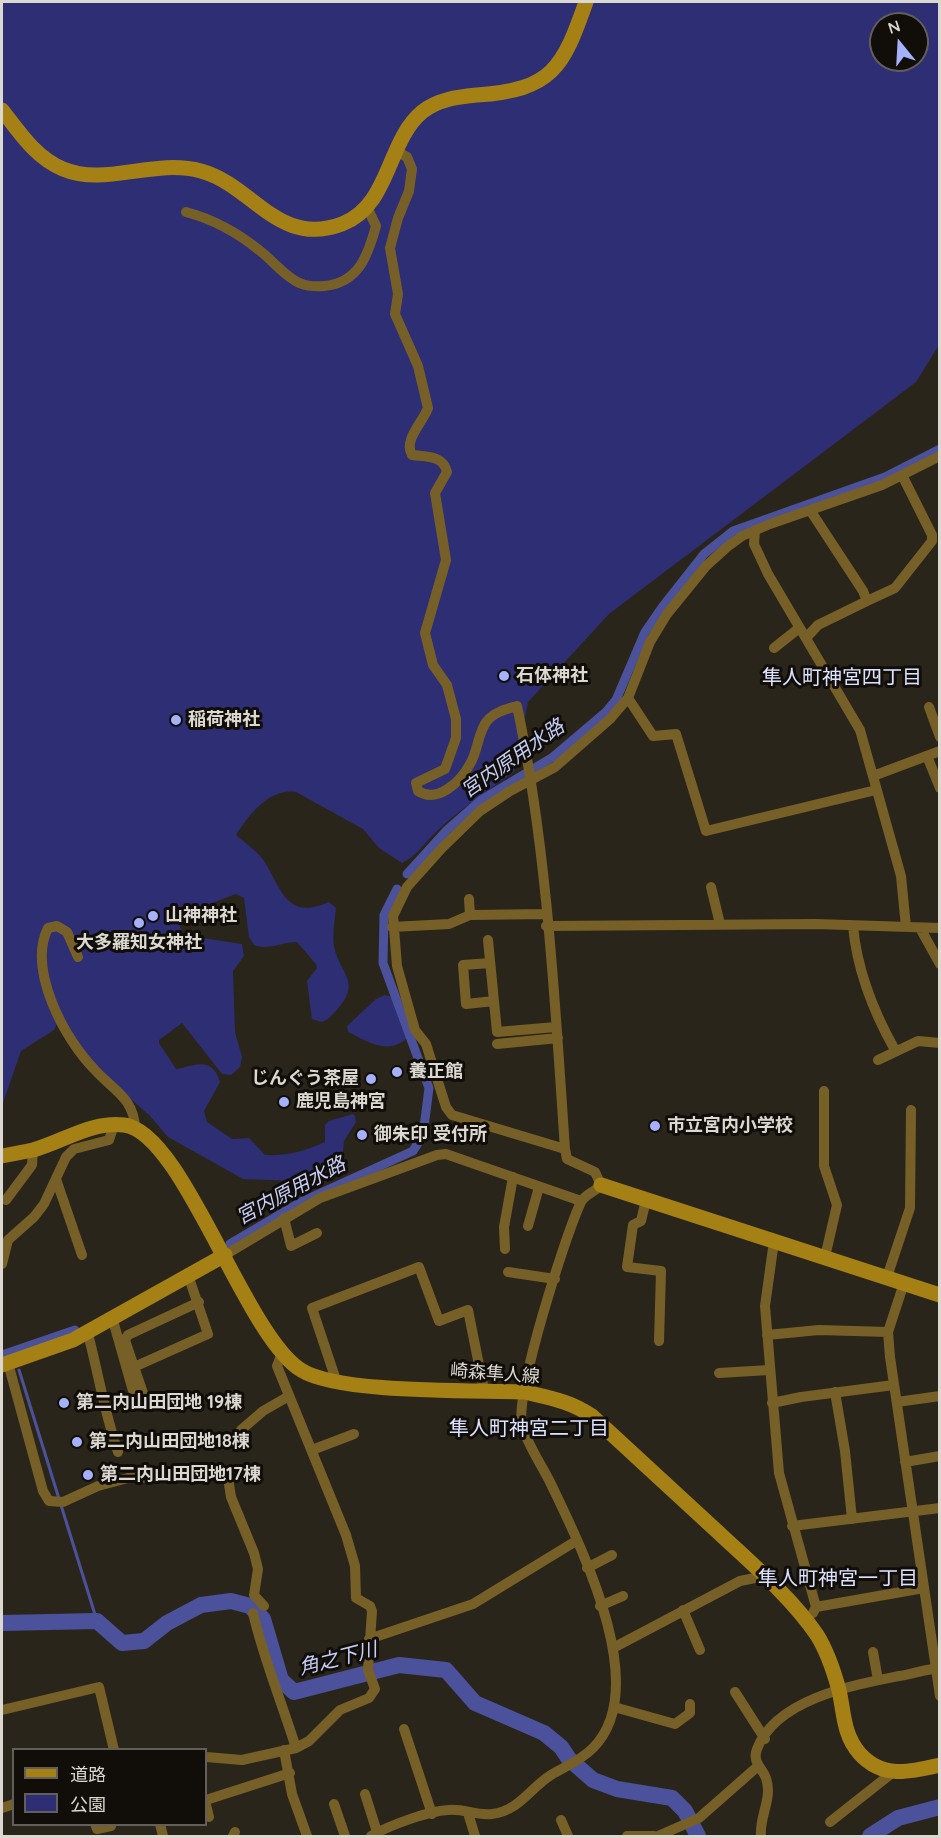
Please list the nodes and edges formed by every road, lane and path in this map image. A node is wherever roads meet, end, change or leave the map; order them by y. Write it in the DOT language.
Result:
graph roads {
  1 [pos="586,2"];
  2 [pos="2,110"];
  3 [pos="396,151"];
  4 [pos="366,204"];
  5 [pos="186,212"];
  6 [pos="939,456"];
  7 [pos="902,475"];
  8 [pos="810,510"];
  9 [pos="755,530"];
  10 [pos="867,601"];
  11 [pos="802,633"];
  12 [pos="774,648"];
  13 [pos="628,698"];
  14 [pos="929,707"];
  15 [pos="939,737"];
  16 [pos="939,751"];
  17 [pos="927,756"];
  18 [pos="873,776"];
  19 [pos="531,779"];
  20 [pos="939,788"];
  21 [pos="876,790"];
  22 [pos="711,887"];
  23 [pos="469,899"];
  24 [pos="546,914"];
  25 [pos="470,915"];
  26 [pos="720,924"];
  27 [pos="546,926"];
  28 [pos="853,926"];
  29 [pos="392,927"];
  30 [pos="906,927"];
  31 [pos="920,928"];
  32 [pos="939,928"];
  33 [pos="488,940"];
  34 [pos="78,957"];
  35 [pos="490,963"];
  36 [pos="939,964"];
  37 [pos="494,1001"];
  38 [pos="557,1033"];
  39 [pos="939,1042"];
  40 [pos="497,1044"];
  41 [pos="895,1050"];
  42 [pos="878,1060"];
  43 [pos="824,1091"];
  44 [pos="911,1110"];
  45 [pos="114,1125"];
  46 [pos="135,1128"];
  47 [pos="33,1149"];
  48 [pos="565,1149"];
  49 [pos="2,1155"];
  50 [pos="513,1177"];
  51 [pos="56,1179"];
  52 [pos="601,1185"];
  53 [pos="539,1187"];
  54 [pos="6,1200"];
  55 [pos="646,1200"];
  56 [pos="581,1201"];
  57 [pos="284,1218"];
  58 [pos="528,1226"];
  59 [pos="317,1233"];
  60 [pos="774,1241"];
  61 [pos="505,1249"];
  62 [pos="225,1255"];
  63 [pos="82,1256"];
  64 [pos="825,1257"];
  65 [pos="2,1264"];
  66 [pos="508,1272"];
  67 [pos="188,1275"];
  68 [pos="887,1277"];
  69 [pos="555,1279"];
  70 [pos="904,1283"];
  71 [pos="939,1295"];
  72 [pos="199,1302"];
  73 [pos="112,1317"];
  74 [pos="87,1330"];
  75 [pos="888,1332"];
  76 [pos="767,1335"];
  77 [pos="659,1341"];
  78 [pos="282,1353"];
  79 [pos="5,1364"];
  80 [pos="134,1367"];
  81 [pos="769,1370"];
  82 [pos="719,1373"];
  83 [pos="337,1383"];
  84 [pos="894,1385"];
  85 [pos="484,1390"];
  86 [pos="525,1392"];
  87 [pos="835,1392"];
  88 [pos="144,1393"];
  89 [pos="289,1396"];
  90 [pos="939,1396"];
  91 [pos="897,1402"];
  92 [pos="772,1403"];
  93 [pos="137,1405"];
  94 [pos="241,1430"];
  95 [pos="354,1434"];
  96 [pos="312,1450"];
  97 [pos="118,1452"];
  98 [pos="939,1456"];
  99 [pos="905,1462"];
  100 [pos="939,1508"];
  101 [pos="912,1510"];
  102 [pos="852,1519"];
  103 [pos="792,1526"];
  104 [pos="576,1541"];
  105 [pos="612,1555"];
  106 [pos="588,1568"];
  107 [pos="765,1576"];
  108 [pos="924,1588"];
  109 [pos="623,1596"];
  110 [pos="264,1606"];
  111 [pos="600,1606"];
  112 [pos="816,1607"];
  113 [pos="683,1610"];
  114 [pos="253,1613"];
  115 [pos="808,1624"];
  116 [pos="369,1639"];
  117 [pos="613,1648"];
  118 [pos="700,1650"];
  119 [pos="873,1652"];
  120 [pos="938,1668"];
  121 [pos="878,1680"];
  122 [pos="838,1689"];
  123 [pos="735,1692"];
  124 [pos="939,1696"];
  125 [pos="690,1704"];
  126 [pos="614,1707"];
  127 [pos="2,1710"];
  128 [pos="404,1730"];
  129 [pos="765,1739"];
  130 [pos="112,1748"];
  131 [pos="296,1749"];
  132 [pos="284,1750"];
  133 [pos="207,1757"];
  134 [pos="939,1766"];
  135 [pos="757,1767"];
  136 [pos="290,1773"];
  137 [pos="892,1773"];
  138 [pos="365,1794"];
  139 [pos="207,1802"];
  140 [pos="334,1804"];
  141 [pos="207,1807"];
  142 [pos="468,1813"];
  143 [pos="432,1814"];
  144 [pos="209,1817"];
  145 [pos="561,1820"];
  146 [pos="830,1822"];
  147 [pos="96,1826"];
  148 [pos="111,1826"];
  149 [pos="374,1834"];
  150 [pos="307,1836"];
  151 [pos="345,1836"];
  152 [pos="475,1836"];
  153 [pos="568,1836"];
  154 [pos="627,1836"];
  155 [pos="662,1836"];
  156 [pos="761,1836"];
  1 -- 3 [label="street"];
  2 -- 4 [label="street"];
  3 -- 4 [label="street"];
  3 -- 19 [label="street"];
  4 -- 5 [label="street"];
  6 -- 7 [label="street"];
  7 -- 8 [label="street"];
  7 -- 10 [label="street"];
  8 -- 9 [label="street"];
  8 -- 10 [label="street"];
  9 -- 11 [label="street"];
  9 -- 13 [label="street"];
  10 -- 11 [label="street"];
  11 -- 12 [label="street"];
  11 -- 18 [label="street"];
  13 -- 19 [label="street"];
  13 -- 21 [label="street"];
  14 -- 15 [label="street"];
  16 -- 17 [label="street"];
  17 -- 18 [label="street"];
  17 -- 20 [label="street"];
  18 -- 21 [label="street"];
  19 -- 24 [label="street"];
  19 -- 29 [label="street"];
  21 -- 30 [label="street"];
  22 -- 26 [label="street"];
  23 -- 25 [label="street"];
  24 -- 25 [label="street"];
  24 -- 27 [label="street"];
  25 -- 29 [label="street"];
  26 -- 27 [label="street"];
  26 -- 28 [label="street"];
  27 -- 38 [label="street"];
  28 -- 30 [label="street"];
  28 -- 41 [label="street"];
  29 -- 48 [label="street"];
  30 -- 31 [label="street"];
  31 -- 32 [label="street"];
  31 -- 36 [label="street"];
  33 -- 35 [label="street"];
  34 -- 46 [label="street"];
  35 -- 37 [label="street"];
  35 -- 37 [label="street"];
  37 -- 38 [label="street"];
  38 -- 40 [label="street"];
  38 -- 48 [label="street"];
  39 -- 41 [label="street"];
  41 -- 42 [label="street"];
  43 -- 64 [label="street"];
  44 -- 68 [label="street"];
  45 -- 46 [label="street"];
  45 -- 47 [label="street"];
  45 -- 51 [label="street"];
  46 -- 62 [label="street, 崎森隼人線"];
  47 -- 49 [label="street"];
  47 -- 54 [label="street"];
  48 -- 52 [label="street"];
  50 -- 53 [label="street"];
  50 -- 57 [label="street"];
  50 -- 61 [label="street"];
  51 -- 63 [label="street"];
  51 -- 65 [label="street"];
  52 -- 55 [label="street"];
  52 -- 56 [label="street"];
  53 -- 56 [label="street"];
  53 -- 58 [label="street"];
  55 -- 60 [label="street"];
  55 -- 77 [label="street"];
  56 -- 69 [label="street"];
  57 -- 59 [label="street"];
  57 -- 62 [label="street"];
  60 -- 64 [label="street"];
  60 -- 76 [label="street"];
  62 -- 67 [label="street"];
  62 -- 78 [label="street, 崎森隼人線"];
  64 -- 68 [label="street"];
  66 -- 69 [label="street"];
  67 -- 72 [label="street"];
  67 -- 73 [label="street"];
  68 -- 70 [label="street"];
  69 -- 86 [label="street"];
  70 -- 71 [label="street"];
  70 -- 75 [label="street"];
  72 -- 80 [label="street"];
  72 -- 80 [label="street"];
  73 -- 74 [label="street"];
  73 -- 93 [label="street"];
  74 -- 79 [label="street"];
  74 -- 97 [label="street"];
  75 -- 76 [label="street"];
  75 -- 84 [label="street"];
  76 -- 81 [label="street"];
  78 -- 83 [label="street, 崎森隼人線"];
  78 -- 89 [label="street"];
  79 -- 110 [label="street"];
  80 -- 88 [label="street"];
  81 -- 82 [label="street"];
  81 -- 92 [label="street"];
  83 -- 85 [label="street, 崎森隼人線"];
  83 -- 85 [label="street"];
  84 -- 87 [label="street"];
  84 -- 91 [label="street"];
  85 -- 86 [label="street, 崎森隼人線"];
  86 -- 104 [label="street"];
  86 -- 107 [label="street, 崎森隼人線"];
  87 -- 92 [label="street"];
  87 -- 102 [label="street"];
  89 -- 94 [label="street"];
  89 -- 96 [label="street"];
  90 -- 91 [label="street"];
  91 -- 99 [label="street"];
  92 -- 103 [label="street"];
  95 -- 96 [label="street"];
  96 -- 116 [label="street"];
  98 -- 99 [label="street"];
  99 -- 101 [label="street"];
  100 -- 101 [label="street"];
  101 -- 102 [label="street"];
  101 -- 108 [label="street"];
  102 -- 103 [label="street"];
  103 -- 112 [label="street"];
  104 -- 106 [label="street"];
  104 -- 116 [label="street"];
  105 -- 106 [label="street"];
  106 -- 111 [label="street"];
  107 -- 113 [label="street"];
  107 -- 115 [label="street, 崎森隼人線"];
  108 -- 112 [label="street"];
  108 -- 120 [label="street"];
  109 -- 111 [label="street"];
  111 -- 117 [label="street"];
  112 -- 115 [label="street"];
  113 -- 117 [label="street"];
  113 -- 118 [label="street"];
  114 -- 131 [label="street"];
  115 -- 122 [label="street, 崎森隼人線"];
  116 -- 131 [label="street"];
  117 -- 126 [label="street"];
  119 -- 121 [label="street"];
  120 -- 121 [label="street"];
  120 -- 124 [label="street"];
  121 -- 122 [label="street"];
  122 -- 129 [label="street"];
  122 -- 137 [label="street, 崎森隼人線"];
  123 -- 129 [label="street"];
  125 -- 126 [label="street"];
  126 -- 142 [label="street"];
  127 -- 130 [label="street"];
  128 -- 143 [label="street"];
  129 -- 135 [label="street"];
  131 -- 132 [label="street"];
  132 -- 133 [label="street"];
  132 -- 136 [label="street"];
  134 -- 137 [label="street"];
  135 -- 155 [label="street"];
  135 -- 156 [label="street"];
  136 -- 139 [label="street"];
  136 -- 150 [label="street"];
  137 -- 146 [label="street"];
  138 -- 149 [label="street"];
  140 -- 151 [label="street"];
  141 -- 144 [label="street"];
  142 -- 143 [label="street"];
  142 -- 152 [label="street"];
  143 -- 149 [label="street"];
  145 -- 153 [label="street"];
  147 -- 148 [label="street"];
  154 -- 155 [label="street"];
}
